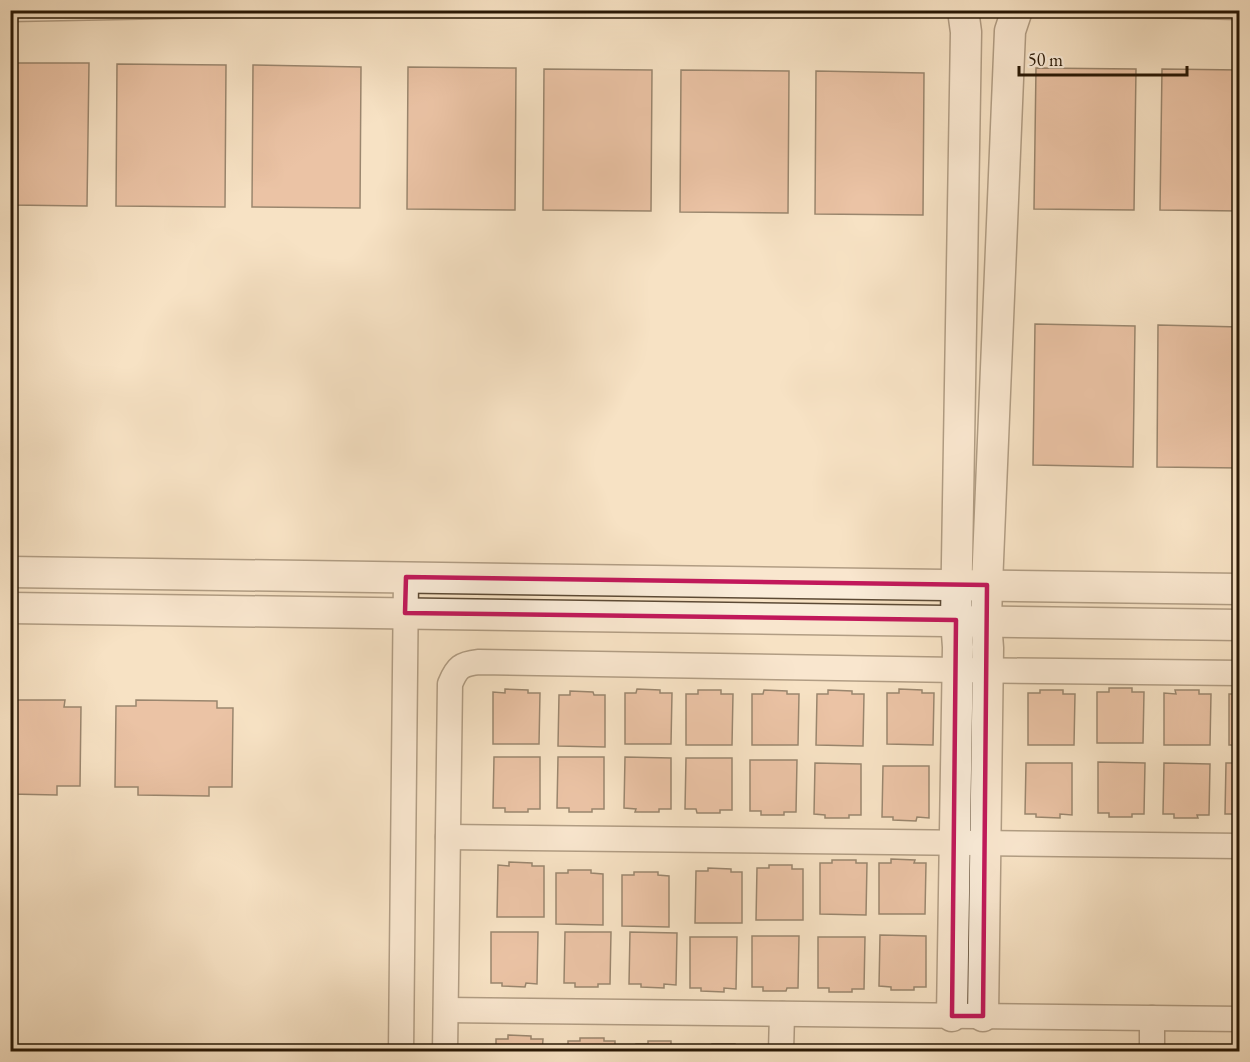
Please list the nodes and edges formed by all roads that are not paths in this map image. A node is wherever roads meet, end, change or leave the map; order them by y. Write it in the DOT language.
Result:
graph roads {
  1 [pos="275,10"];
  2 [pos="963,10"];
  3 [pos="1017,10"];
  4 [pos="1112,10"];
  5 [pos="1239,13"];
  6 [pos="10,15"];
  7 [pos="10,572"];
  8 [pos="406,577"];
  9 [pos="957,584"];
  10 [pos="987,585"];
  11 [pos="1239,589"];
  12 [pos="10,608"];
  13 [pos="405,613"];
  14 [pos="956,620"];
  15 [pos="986,621"];
  16 [pos="1239,625"];
  17 [pos="957,670"];
  18 [pos="987,670"];
  19 [pos="1239,672"];
  20 [pos="448,837"];
  21 [pos="955,842"];
  22 [pos="986,843"];
  23 [pos="1239,846"];
  24 [pos="446,1010"];
  25 [pos="782,1014"];
  26 [pos="952,1016"];
  27 [pos="983,1016"];
  28 [pos="1152,1018"];
  29 [pos="1239,1019"];
  30 [pos="401,1052"];
  31 [pos="446,1052"];
  32 [pos="782,1052"];
  33 [pos="1152,1052"];
  1 -- 6 [label="lane"];
  2 -- 9 [label="street"];
  3 -- 10 [label="street"];
  4 -- 5 [label="lane"];
  7 -- 8 [label="street"];
  8 -- 9 [label="street"];
  8 -- 13 [label="street"];
  9 -- 10 [label="street"];
  9 -- 14 [label="street"];
  10 -- 11 [label="street"];
  10 -- 15 [label="street"];
  12 -- 13 [label="street"];
  13 -- 14 [label="street"];
  13 -- 30 [label="street"];
  14 -- 15 [label="street"];
  14 -- 17 [label="street"];
  15 -- 16 [label="street"];
  15 -- 18 [label="street"];
  17 -- 18 [label="street"];
  17 -- 20 [label="street"];
  17 -- 21 [label="street"];
  18 -- 19 [label="street"];
  18 -- 22 [label="street"];
  20 -- 21 [label="street"];
  20 -- 24 [label="street"];
  21 -- 22 [label="street"];
  21 -- 26 [label="street"];
  22 -- 23 [label="street"];
  22 -- 27 [label="street"];
  24 -- 25 [label="street"];
  24 -- 31 [label="street"];
  25 -- 26 [label="street"];
  25 -- 32 [label="street"];
  26 -- 27 [label="street"];
  27 -- 28 [label="street"];
  28 -- 29 [label="street"];
  28 -- 33 [label="street"];
}
